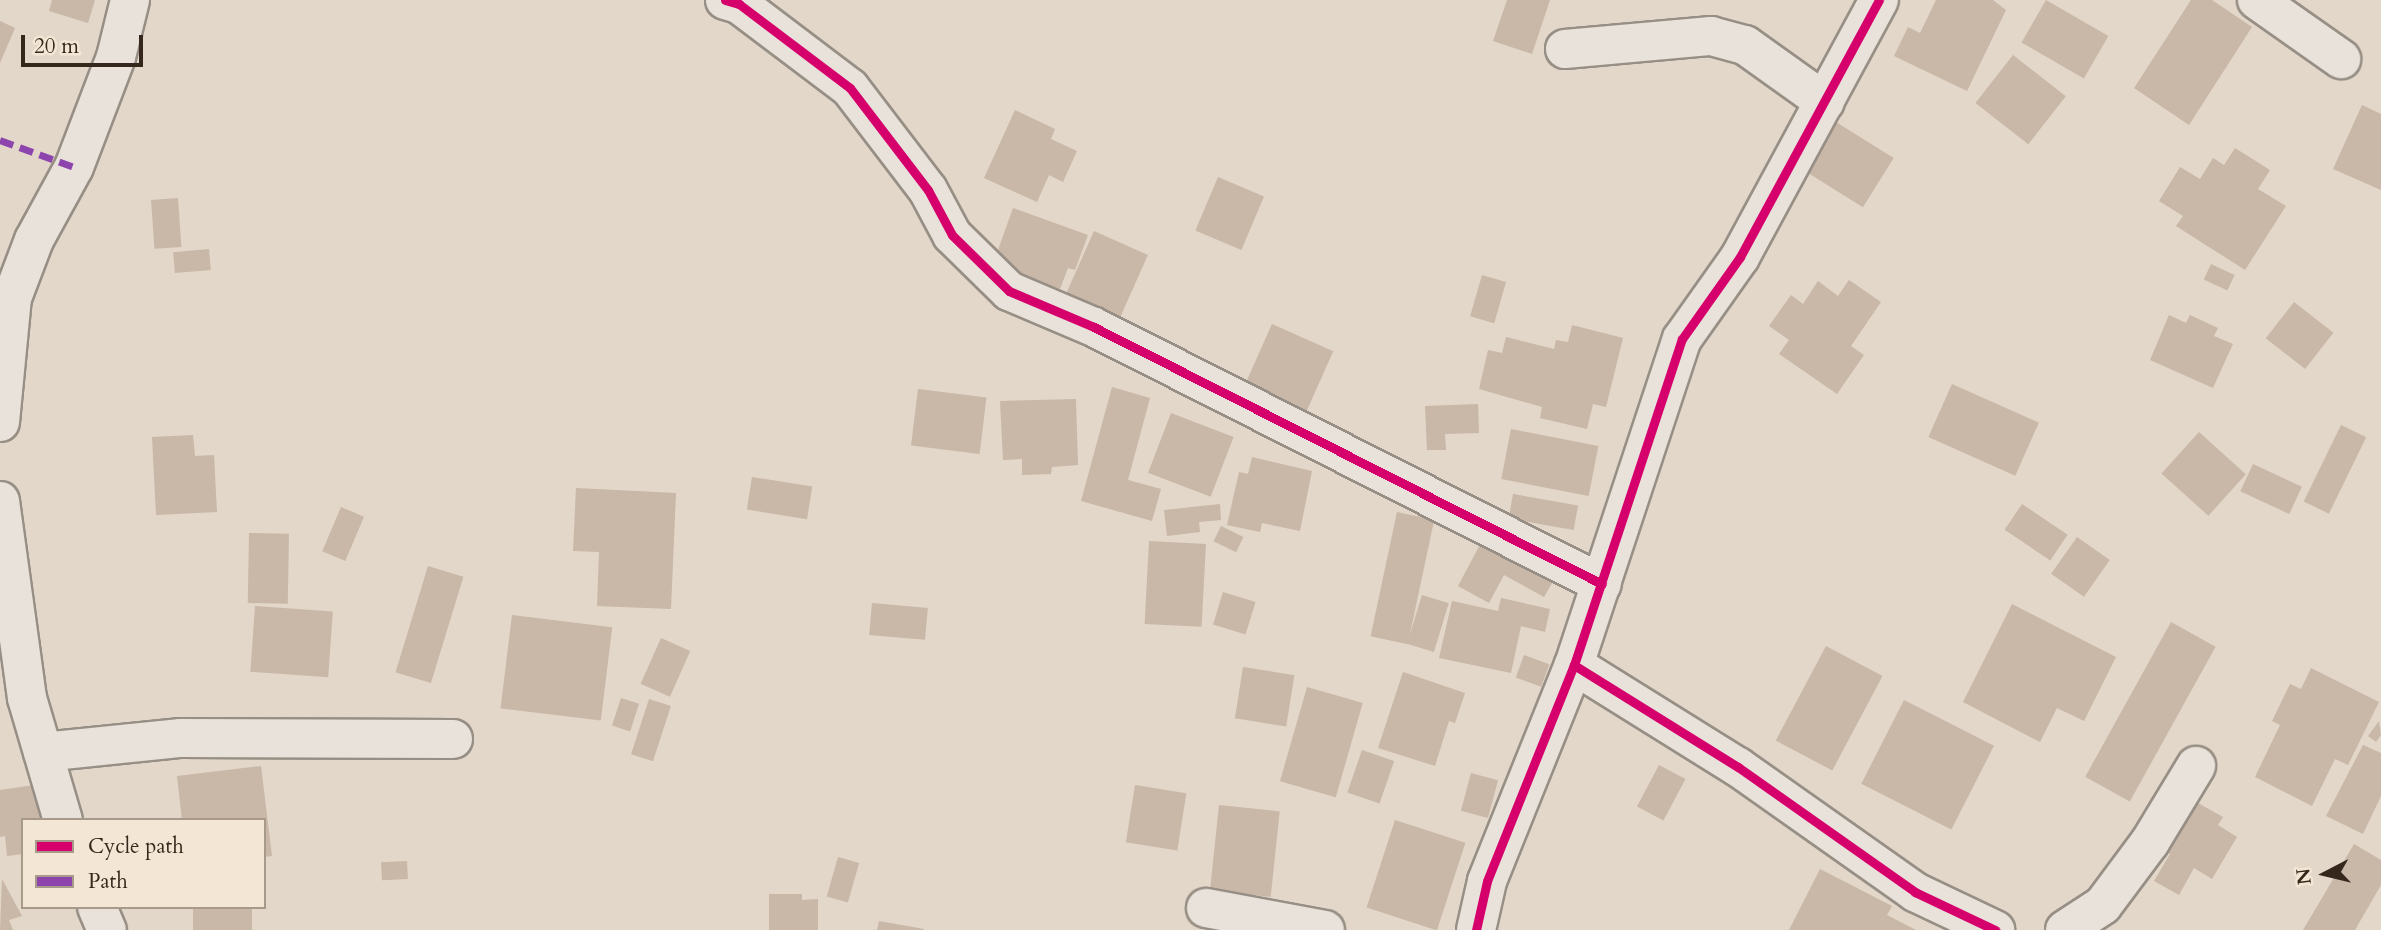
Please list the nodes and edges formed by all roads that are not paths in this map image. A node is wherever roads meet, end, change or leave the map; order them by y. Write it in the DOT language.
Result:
graph roads {
  1 [pos="130,0"];
  2 [pos="725,0"];
  3 [pos="1879,0"];
  4 [pos="2257,0"];
  5 [pos="1565,49"];
  6 [pos="2341,59"];
  7 [pos="1825,102"];
  8 [pos="0,422"];
  9 [pos="0,501"];
  10 [pos="1602,584"];
  11 [pos="1574,665"];
  12 [pos="14,700"];
  13 [pos="453,739"];
  14 [pos="43,752"];
  15 [pos="2196,766"];
  16 [pos="62,818"];
  17 [pos="1206,908"];
  18 [pos="98,909"];
  19 [pos="107,930"];
  20 [pos="1325,930"];
  21 [pos="1476,930"];
  22 [pos="1995,930"];
  23 [pos="2066,930"];
  1 -- 8 [label="street"];
  2 -- 10 [label="street"];
  3 -- 7 [label="street"];
  4 -- 6 [label="street"];
  5 -- 7 [label="street"];
  7 -- 10 [label="street"];
  9 -- 12 [label="street"];
  10 -- 11 [label="street"];
  11 -- 21 [label="street"];
  11 -- 22 [label="street"];
  12 -- 14 [label="street"];
  13 -- 14 [label="street"];
  14 -- 16 [label="street"];
  15 -- 23 [label="street"];
  17 -- 20 [label="street"];
  18 -- 19 [label="street"];
}
